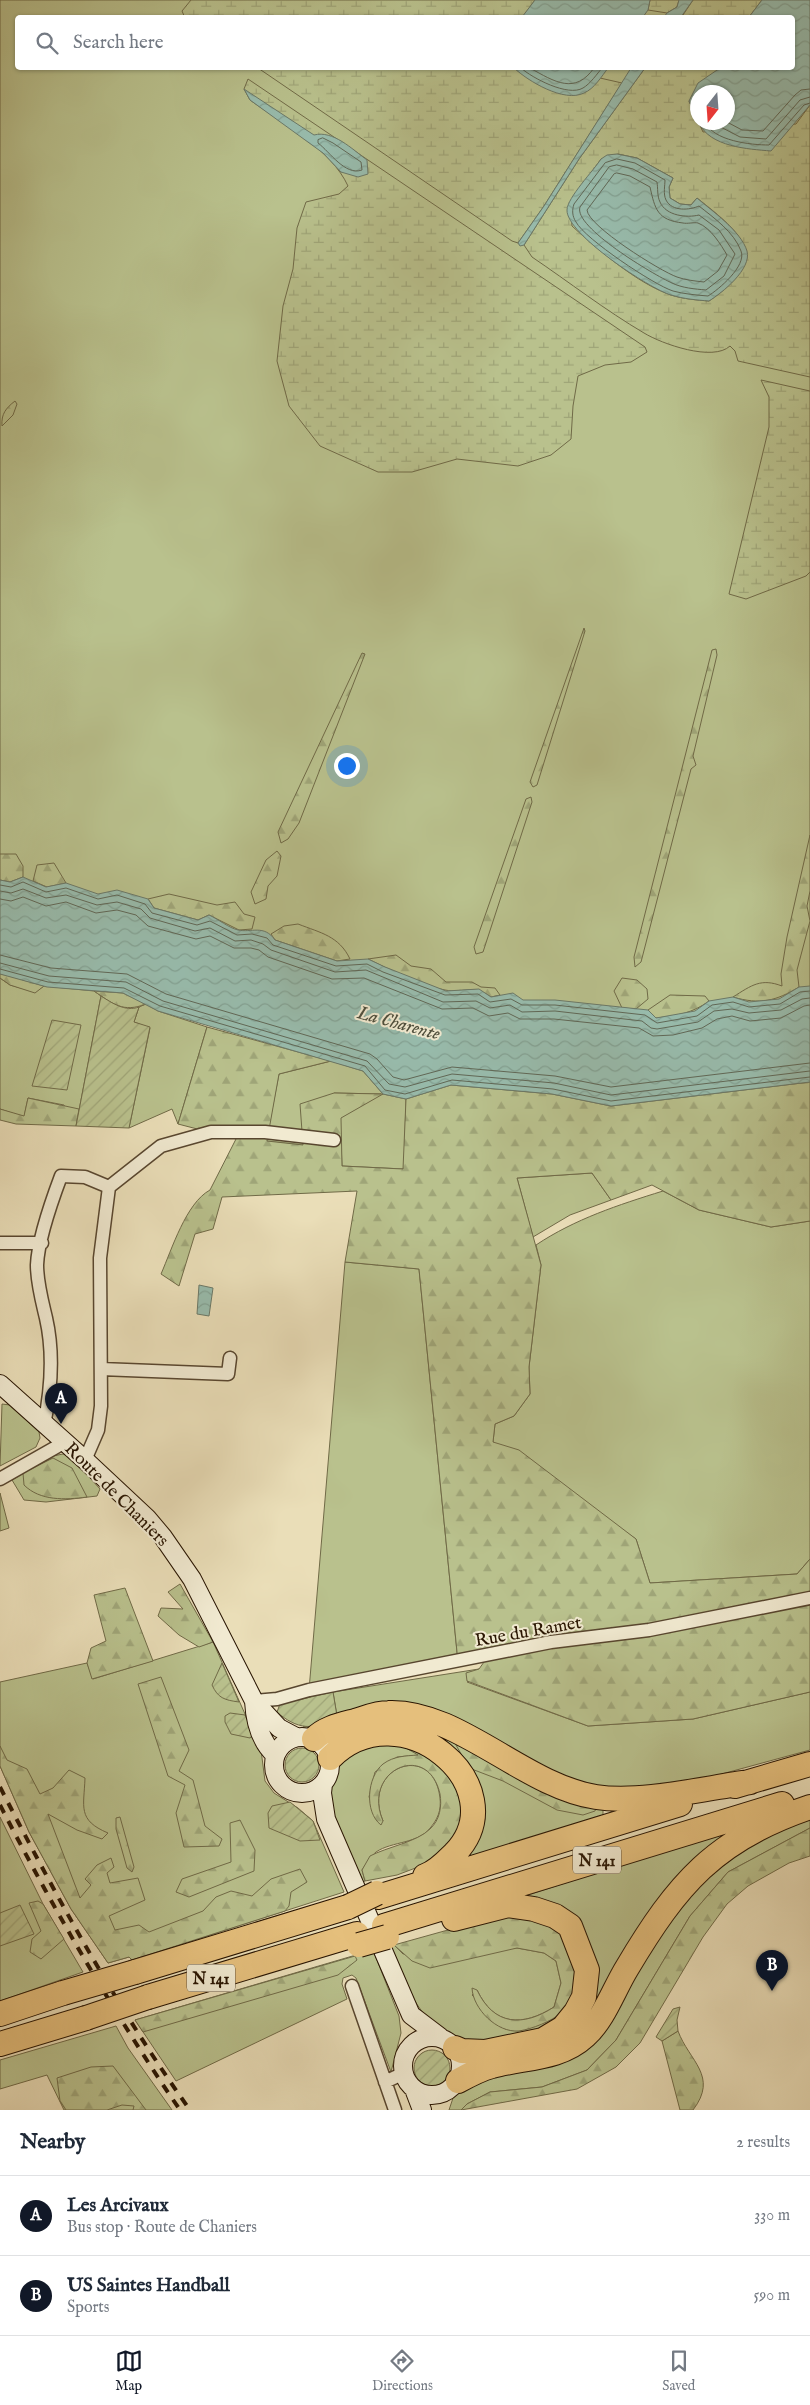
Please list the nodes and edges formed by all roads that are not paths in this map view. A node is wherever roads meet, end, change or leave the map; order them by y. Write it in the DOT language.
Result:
graph roads {
  1 [pos="334,1140"];
  2 [pos="109,1187"];
  3 [pos="0,1243"];
  4 [pos="42,1243"];
  5 [pos="230,1358"];
  6 [pos="101,1369"];
  7 [pos="0,1384"];
  8 [pos="44,1425"];
  9 [pos="65,1442"];
  10 [pos="85,1460"];
  11 [pos="0,1479"];
  12 [pos="810,1598"];
  13 [pos="254,1701"];
  14 [pos="305,1738"];
  15 [pos="275,1756"];
  16 [pos="330,1758"];
  17 [pos="810,1764"];
  18 [pos="750,1782"];
  19 [pos="323,1784"];
  20 [pos="300,1793"];
  21 [pos="810,1796"];
  22 [pos="810,1807"];
  23 [pos="326,1819"];
  24 [pos="378,1895"];
  25 [pos="385,1931"];
  26 [pos="352,1986"];
  27 [pos="0,2014"];
  28 [pos="411,2015"];
  29 [pos="448,2042"];
  30 [pos="0,2044"];
  31 [pos="407,2051"];
  32 [pos="404,2073"];
  33 [pos="385,2082"];
  34 [pos="453,2086"];
  35 [pos="414,2089"];
  36 [pos="395,2110"];
  37 [pos="422,2110"];
  38 [pos="442,2110"];
  1 -- 2 [label="street"];
  2 -- 4 [label="street"];
  2 -- 6 [label="street"];
  3 -- 4 [label="street"];
  4 -- 8 [label="street"];
  5 -- 6 [label="street"];
  6 -- 10 [label="street"];
  7 -- 8 [label="street, Route de Chaniers"];
  8 -- 9 [label="street, Route de Chaniers"];
  9 -- 10 [label="street, Route de Chaniers"];
  9 -- 11 [label="street"];
  10 -- 13 [label="street, Route de Chaniers"];
  12 -- 13 [label="street, Rue du Ramet"];
  13 -- 14 [label="street"];
  13 -- 15 [label="street"];
  14 -- 15 [label="street"];
  14 -- 16 [label="street"];
  14 -- 18 [label="highway"];
  15 -- 20 [label="street"];
  16 -- 19 [label="street"];
  16 -- 24 [label="highway"];
  17 -- 18 [label="highway, N 141"];
  18 -- 24 [label="highway, N 141"];
  19 -- 20 [label="street"];
  19 -- 23 [label="street"];
  20 -- 23 [label="street"];
  21 -- 25 [label="highway, N 141"];
  22 -- 34 [label="highway"];
  23 -- 28 [label="street"];
  24 -- 27 [label="highway, N 141, bridge"];
  25 -- 29 [label="highway"];
  25 -- 30 [label="highway, N 141, bridge"];
  26 -- 33 [label="street"];
  28 -- 29 [label="street"];
  28 -- 31 [label="street"];
  29 -- 31 [label="street"];
  29 -- 34 [label="street"];
  31 -- 32 [label="street"];
  32 -- 33 [label="street"];
  32 -- 35 [label="street"];
  33 -- 36 [label="street"];
  34 -- 35 [label="street"];
  34 -- 38 [label="street"];
  35 -- 37 [label="street"];
}
